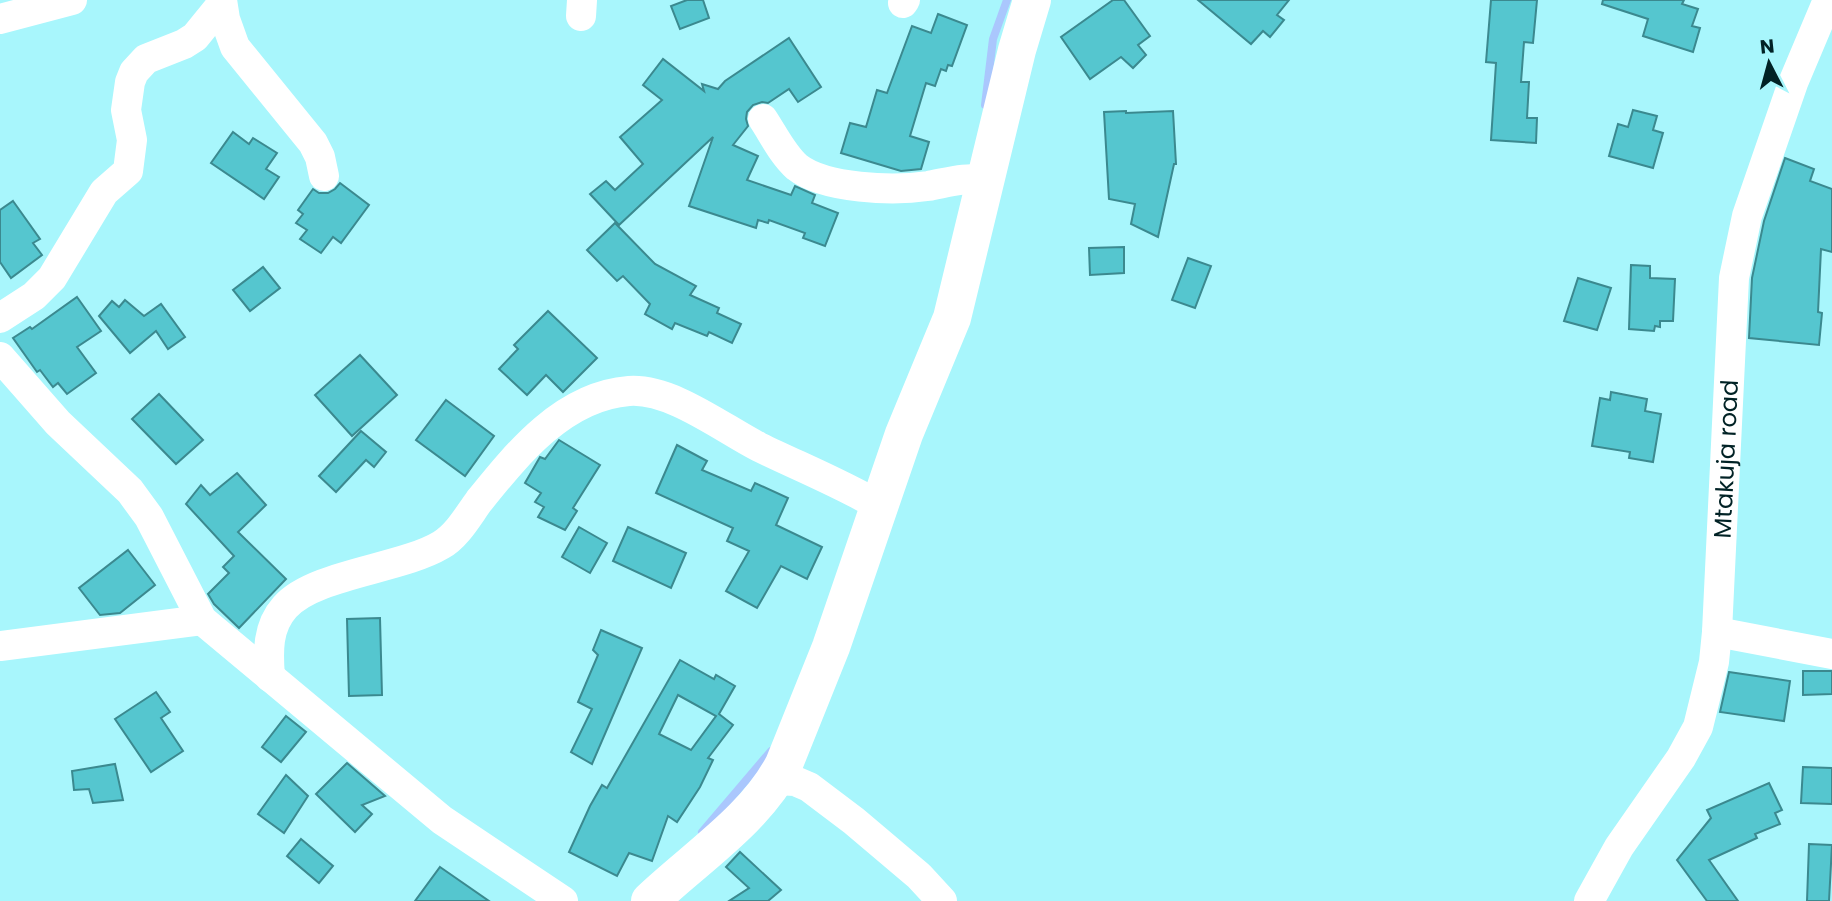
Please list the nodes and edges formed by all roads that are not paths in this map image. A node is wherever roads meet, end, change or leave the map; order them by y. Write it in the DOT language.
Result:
graph roads {
  1 [pos="72,0"];
  2 [pos="1032,0"];
  3 [pos="1828,0"];
  4 [pos="221,3"];
  5 [pos="0,19"];
  6 [pos="763,118"];
  7 [pos="324,176"];
  8 [pos="986,181"];
  9 [pos="0,318"];
  10 [pos="0,357"];
  11 [pos="878,505"];
  12 [pos="202,620"];
  13 [pos="1717,632"];
  14 [pos="0,646"];
  15 [pos="1832,654"];
  16 [pos="270,677"];
  17 [pos="776,780"];
  18 [pos="563,901"];
  19 [pos="650,901"];
  20 [pos="942,901"];
  21 [pos="1589,901"];
  1 -- 5 [label="street"];
  2 -- 8 [label="street"];
  3 -- 13 [label="street, Mtakuja road"];
  4 -- 7 [label="street"];
  4 -- 9 [label="street"];
  6 -- 8 [label="street"];
  8 -- 11 [label="street"];
  10 -- 12 [label="street"];
  11 -- 16 [label="street"];
  11 -- 17 [label="street"];
  12 -- 14 [label="street"];
  12 -- 16 [label="street"];
  13 -- 15 [label="street"];
  13 -- 21 [label="street, Mtakuja road"];
  16 -- 18 [label="street"];
  17 -- 19 [label="street"];
  17 -- 20 [label="street"];
}
